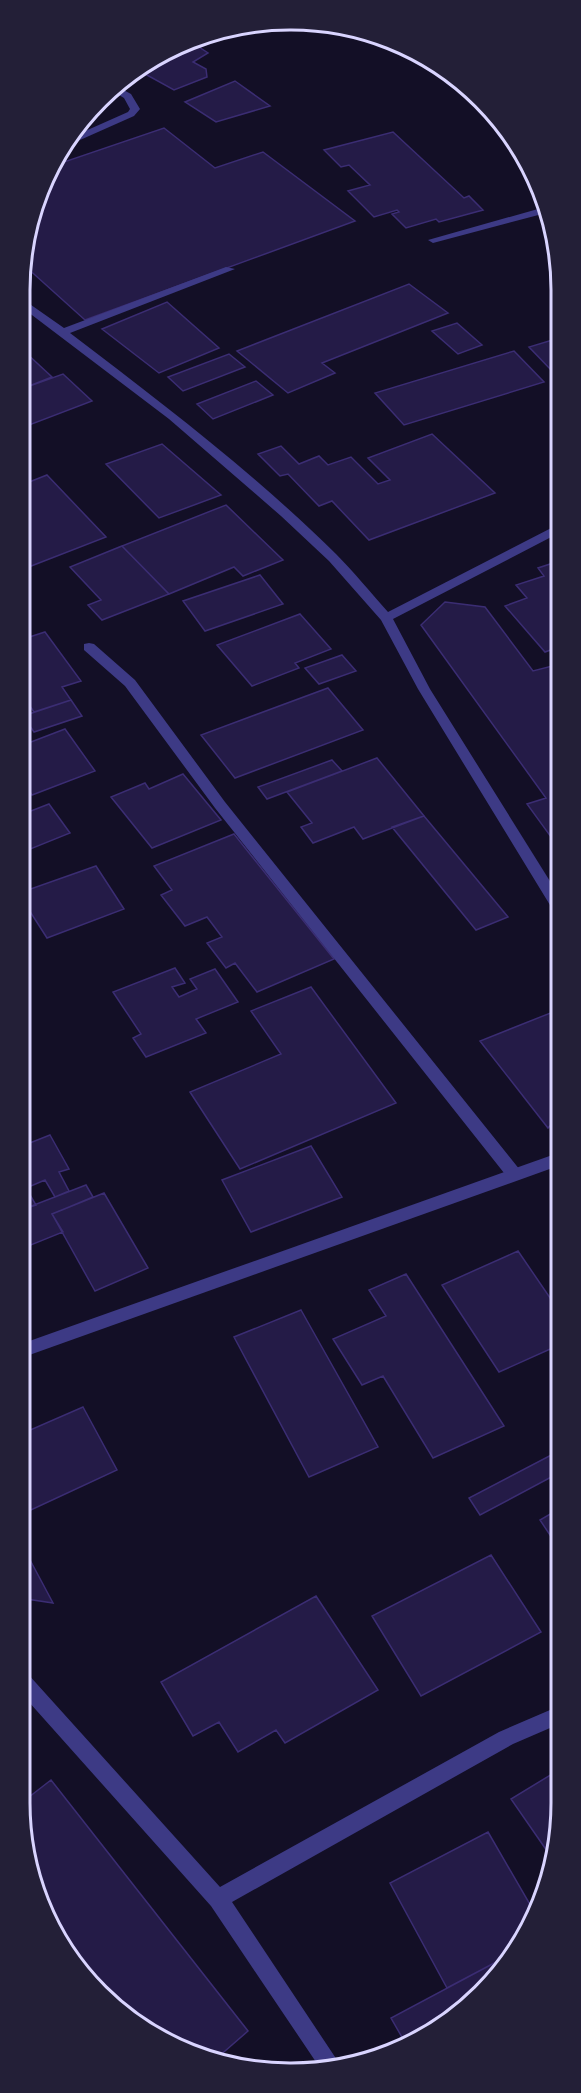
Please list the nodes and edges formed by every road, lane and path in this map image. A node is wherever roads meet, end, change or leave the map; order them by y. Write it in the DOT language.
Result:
graph roads {
  1 [pos="121,93"];
  2 [pos="80,137"];
  3 [pos="538,212"];
  4 [pos="433,240"];
  5 [pos="230,269"];
  6 [pos="30,307"];
  7 [pos="63,332"];
  8 [pos="551,532"];
  9 [pos="386,618"];
  10 [pos="89,647"];
  11 [pos="551,895"];
  12 [pos="551,1161"];
  13 [pos="514,1174"];
  14 [pos="30,1348"];
  15 [pos="30,1690"];
  16 [pos="551,1719"];
  17 [pos="218,1899"];
  18 [pos="327,2061"];
  1 -- 2 [label="street"];
  3 -- 4 [label="street"];
  5 -- 7 [label="street"];
  6 -- 7 [label="street"];
  7 -- 9 [label="street"];
  8 -- 9 [label="street"];
  9 -- 11 [label="street"];
  10 -- 13 [label="street"];
  12 -- 13 [label="street"];
  13 -- 14 [label="street"];
  15 -- 17 [label="street"];
  16 -- 17 [label="street"];
  17 -- 18 [label="street"];
}
